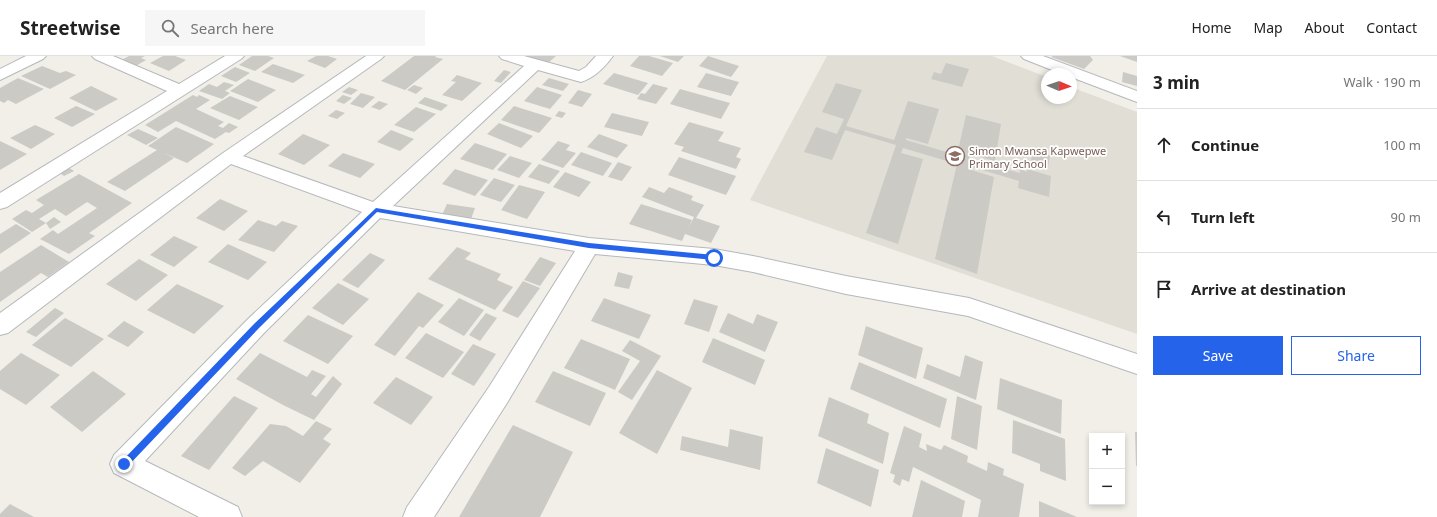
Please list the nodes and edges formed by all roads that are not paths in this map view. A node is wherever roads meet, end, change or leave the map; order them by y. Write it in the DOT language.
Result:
graph roads {
  1 [pos="38,56"];
  2 [pos="100,56"];
  3 [pos="236,56"];
  4 [pos="376,56"];
  5 [pos="507,56"];
  6 [pos="605,56"];
  7 [pos="1029,56"];
  8 [pos="534,65"];
  9 [pos="0,75"];
  10 [pos="181,91"];
  11 [pos="1137,97"];
  12 [pos="229,157"];
  13 [pos="0,202"];
  14 [pos="376,210"];
  15 [pos="589,246"];
  16 [pos="0,326"];
  17 [pos="1137,364"];
  18 [pos="228,517"];
  19 [pos="418,517"];
  1 -- 9 [label="street"];
  2 -- 10 [label="street"];
  3 -- 10 [label="street"];
  4 -- 12 [label="street"];
  5 -- 8 [label="street"];
  6 -- 8 [label="street"];
  7 -- 11 [label="street"];
  8 -- 14 [label="street"];
  10 -- 13 [label="street"];
  12 -- 14 [label="street"];
  12 -- 16 [label="street"];
  14 -- 15 [label="street"];
  14 -- 18 [label="street"];
  15 -- 17 [label="street"];
  15 -- 19 [label="street"];
}
